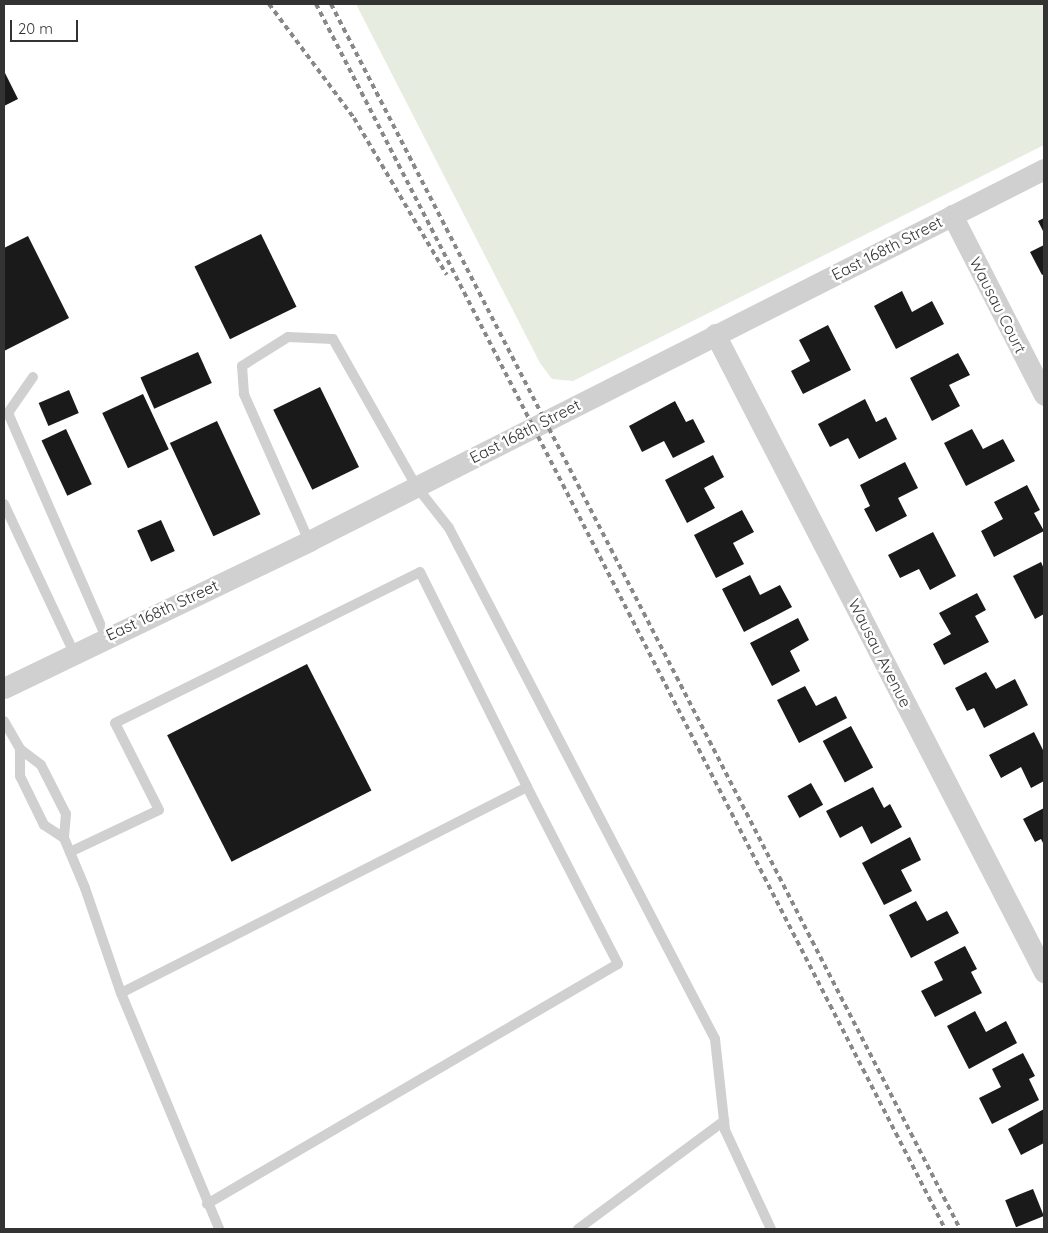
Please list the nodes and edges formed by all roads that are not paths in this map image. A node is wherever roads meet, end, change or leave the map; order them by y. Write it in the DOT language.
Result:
graph roads {
  1 [pos="1044,169"];
  2 [pos="952,215"];
  3 [pos="715,334"];
  4 [pos="32,377"];
  5 [pos="1044,395"];
  6 [pos="416,486"];
  7 [pos="4,504"];
  8 [pos="309,541"];
  9 [pos="106,637"];
  10 [pos="74,653"];
  11 [pos="4,688"];
  12 [pos="4,721"];
  13 [pos="20,749"];
  14 [pos="526,787"];
  15 [pos="64,838"];
  16 [pos="70,852"];
  17 [pos="1044,972"];
  18 [pos="121,993"];
  19 [pos="724,1121"];
  20 [pos="207,1204"];
  21 [pos="219,1229"];
  22 [pos="578,1229"];
  23 [pos="771,1229"];
  1 -- 2 [label="street, East 168th Street"];
  2 -- 3 [label="street, East 168th Street"];
  2 -- 5 [label="street, Wausau Court"];
  3 -- 6 [label="street, East 168th Street"];
  3 -- 17 [label="street, Wausau Avenue"];
  4 -- 9 [label="lane"];
  6 -- 8 [label="street, East 168th Street"];
  6 -- 8 [label="lane"];
  6 -- 19 [label="lane"];
  7 -- 10 [label="lane"];
  8 -- 9 [label="street, East 168th Street"];
  9 -- 10 [label="street, East 168th Street"];
  10 -- 11 [label="street, East 168th Street"];
  12 -- 13 [label="lane"];
  13 -- 15 [label="lane"];
  13 -- 15 [label="lane"];
  14 -- 16 [label="lane"];
  14 -- 18 [label="lane"];
  14 -- 20 [label="lane"];
  15 -- 16 [label="lane"];
  16 -- 18 [label="lane"];
  18 -- 20 [label="lane"];
  19 -- 22 [label="lane"];
  19 -- 23 [label="lane"];
  20 -- 21 [label="lane"];
}
